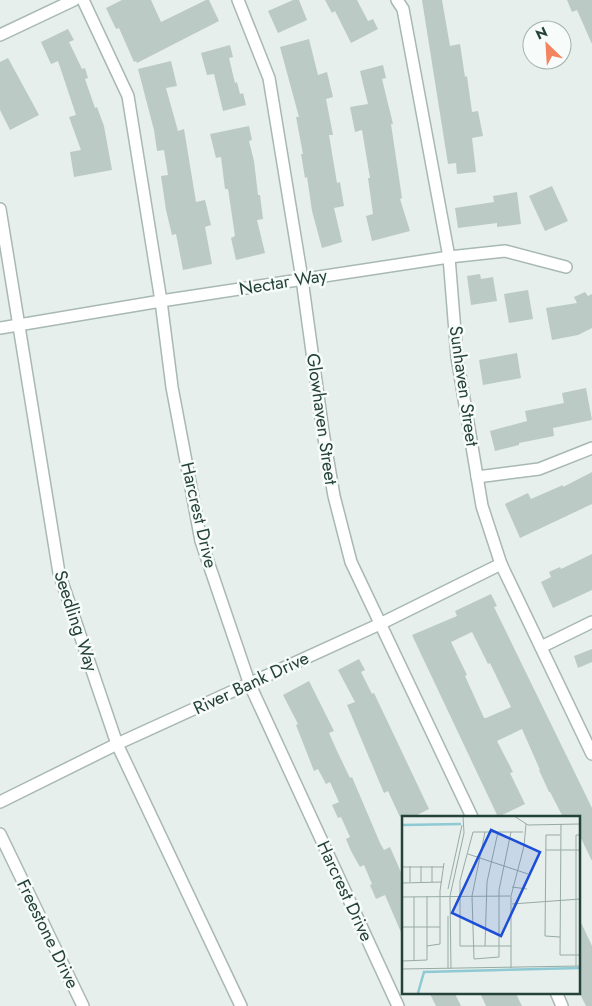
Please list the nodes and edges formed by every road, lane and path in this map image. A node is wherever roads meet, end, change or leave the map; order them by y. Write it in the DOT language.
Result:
graph roads {
  1 [pos="74,0"];
  2 [pos="83,0"];
  3 [pos="238,0"];
  4 [pos="397,0"];
  5 [pos="0,35"];
  6 [pos="0,209"];
  7 [pos="449,257"];
  8 [pos="566,267"];
  9 [pos="302,279"];
  10 [pos="160,301"];
  11 [pos="18,326"];
  12 [pos="0,328"];
  13 [pos="592,448"];
  14 [pos="477,477"];
  15 [pos="501,564"];
  16 [pos="592,622"];
  17 [pos="380,624"];
  18 [pos="541,648"];
  19 [pos="250,685"];
  20 [pos="117,744"];
  21 [pos="592,754"];
  22 [pos="0,802"];
  23 [pos="472,816"];
  24 [pos="0,834"];
  25 [pos="557,994"];
  26 [pos="83,1006"];
  27 [pos="241,1006"];
  28 [pos="398,1006"];
  29 [pos="562,1006"];
  1 -- 5 [label="street"];
  2 -- 10 [label="street, Harcrest Drive"];
  3 -- 9 [label="street, Glowhaven Street"];
  4 -- 7 [label="street, Sunhaven Street"];
  6 -- 11 [label="street, Seedling Way"];
  7 -- 8 [label="street, Nectar Way"];
  7 -- 9 [label="street, Nectar Way"];
  7 -- 14 [label="street, Sunhaven Street"];
  9 -- 10 [label="street, Nectar Way"];
  9 -- 17 [label="street, Glowhaven Street"];
  10 -- 11 [label="street, Nectar Way"];
  10 -- 19 [label="street, Harcrest Drive"];
  11 -- 12 [label="street, Nectar Way"];
  11 -- 20 [label="street, Seedling Way"];
  13 -- 14 [label="street"];
  14 -- 15 [label="street, Sunhaven Street"];
  15 -- 17 [label="street, River Bank Drive"];
  15 -- 18 [label="street, Sunhaven Street"];
  16 -- 18 [label="street"];
  17 -- 19 [label="street, River Bank Drive"];
  17 -- 23 [label="street, Glowhaven Street"];
  18 -- 21 [label="street, Sunhaven Street"];
  19 -- 20 [label="street, River Bank Drive"];
  19 -- 28 [label="street, Harcrest Drive"];
  20 -- 22 [label="street, River Bank Drive"];
  20 -- 27 [label="street, Seedling Way"];
  24 -- 26 [label="street, Freestone Drive"];
  25 -- 29 [label="street"];
}
